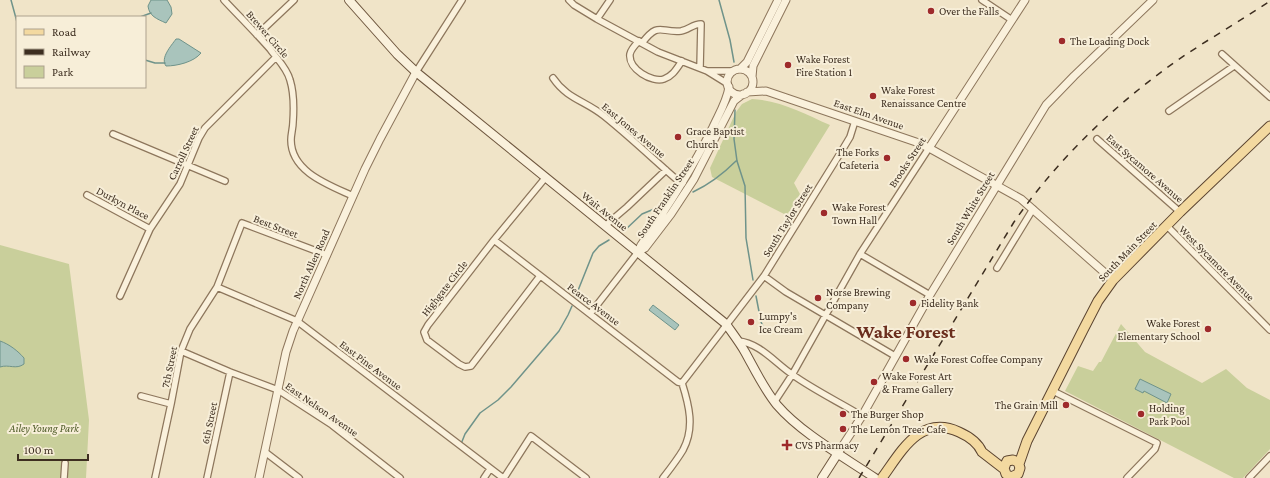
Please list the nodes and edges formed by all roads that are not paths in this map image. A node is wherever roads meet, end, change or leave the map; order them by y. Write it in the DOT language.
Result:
graph roads {
  1 [pos="224,0"];
  2 [pos="294,0"];
  3 [pos="349,0"];
  4 [pos="462,0"];
  5 [pos="569,0"];
  6 [pos="610,0"];
  7 [pos="778,0"];
  8 [pos="786,0"];
  9 [pos="982,0"];
  10 [pos="1025,0"];
  11 [pos="1153,0"];
  12 [pos="597,19"];
  13 [pos="1012,20"];
  14 [pos="257,35"];
  15 [pos="640,42"];
  16 [pos="1222,54"];
  17 [pos="276,57"];
  18 [pos="682,61"];
  19 [pos="1234,66"];
  20 [pos="700,68"];
  21 [pos="736,70"];
  22 [pos="707,71"];
  23 [pos="416,72"];
  24 [pos="553,78"];
  25 [pos="753,79"];
  26 [pos="728,86"];
  27 [pos="766,91"];
  28 [pos="745,93"];
  29 [pos="1270,97"];
  30 [pos="1169,111"];
  31 [pos="855,121"];
  32 [pos="1270,126"];
  33 [pos="113,134"];
  34 [pos="1097,139"];
  35 [pos="929,148"];
  36 [pos="188,166"];
  37 [pos="666,170"];
  38 [pos="546,177"];
  39 [pos="225,181"];
  40 [pos="683,183"];
  41 [pos="997,185"];
  42 [pos="87,195"];
  43 [pos="353,196"];
  44 [pos="1033,210"];
  45 [pos="1180,212"];
  46 [pos="242,223"];
  47 [pos="606,225"];
  48 [pos="1167,226"];
  49 [pos="150,229"];
  50 [pos="494,240"];
  51 [pos="638,252"];
  52 [pos="860,254"];
  53 [pos="327,255"];
  54 [pos="997,268"];
  55 [pos="540,276"];
  56 [pos="764,276"];
  57 [pos="1113,280"];
  58 [pos="217,287"];
  59 [pos="930,295"];
  60 [pos="120,296"];
  61 [pos="590,314"];
  62 [pos="826,315"];
  63 [pos="297,321"];
  64 [pos="726,324"];
  65 [pos="1269,328"];
  66 [pos="738,341"];
  67 [pos="181,351"];
  68 [pos="895,356"];
  69 [pos="230,372"];
  70 [pos="792,375"];
  71 [pos="682,383"];
  72 [pos="278,390"];
  73 [pos="1053,390"];
  74 [pos="141,396"];
  75 [pos="775,401"];
  76 [pos="171,404"];
  77 [pos="862,416"];
  78 [pos="265,452"];
  79 [pos="838,453"];
  80 [pos="1270,456"];
  81 [pos="65,463"];
  82 [pos="1010,464"];
  83 [pos="490,469"];
  84 [pos="583,477"];
  85 [pos="1015,477"];
  86 [pos="64,478"];
  87 [pos="155,478"];
  88 [pos="207,478"];
  89 [pos="259,478"];
  90 [pos="299,478"];
  91 [pos="400,478"];
  92 [pos="484,478"];
  93 [pos="503,478"];
  94 [pos="663,478"];
  95 [pos="822,478"];
  96 [pos="875,478"];
  97 [pos="882,478"];
  98 [pos="1127,478"];
  99 [pos="1249,478"];
  1 -- 14 [label="street, Brewer Circle"];
  2 -- 14 [label="street"];
  3 -- 23 [label="main road, Wait Avenue"];
  4 -- 23 [label="street"];
  5 -- 12 [label="street"];
  6 -- 12 [label="street"];
  7 -- 21 [label="street"];
  8 -- 25 [label="street"];
  9 -- 13 [label="street"];
  10 -- 13 [label="street, Brooks Street"];
  11 -- 41 [label="street, South White Street"];
  12 -- 15 [label="street"];
  13 -- 35 [label="street, Brooks Street"];
  14 -- 17 [label="street, Brewer Circle"];
  15 -- 18 [label="street"];
  15 -- 18 [label="street"];
  15 -- 20 [label="street"];
  16 -- 19 [label="street"];
  17 -- 36 [label="street, Carroll Street"];
  17 -- 43 [label="street, Brewer Circle"];
  18 -- 20 [label="street"];
  19 -- 29 [label="street"];
  19 -- 30 [label="street"];
  20 -- 22 [label="street"];
  21 -- 22 [label="street"];
  21 -- 25 [label="street"];
  21 -- 26 [label="street"];
  22 -- 26 [label="street"];
  23 -- 38 [label="main road, Wait Avenue"];
  23 -- 43 [label="street, North Allen Road"];
  24 -- 37 [label="street, East Jones Avenue"];
  25 -- 27 [label="street, East Elm Avenue"];
  25 -- 28 [label="street"];
  26 -- 28 [label="street"];
  26 -- 40 [label="street, South Franklin Street"];
  27 -- 28 [label="street, East Elm Avenue"];
  27 -- 31 [label="street, East Elm Avenue"];
  28 -- 51 [label="street, South Franklin Street"];
  31 -- 35 [label="street, East Elm Avenue"];
  31 -- 56 [label="street, South Taylor Street"];
  32 -- 45 [label="main road, South Main Street"];
  33 -- 36 [label="street"];
  34 -- 45 [label="street, East Sycamore Avenue"];
  35 -- 41 [label="street, East Elm Avenue"];
  35 -- 52 [label="street, Brooks Street"];
  36 -- 39 [label="street"];
  36 -- 49 [label="street, Carroll Street"];
  37 -- 40 [label="street, East Jones Avenue"];
  37 -- 47 [label="street"];
  38 -- 47 [label="main road, Wait Avenue"];
  38 -- 50 [label="street, Highgate Circle"];
  40 -- 51 [label="street, South Franklin Street"];
  41 -- 44 [label="street, East Elm Avenue"];
  41 -- 59 [label="street, South White Street"];
  42 -- 49 [label="street, Durkyn Place"];
  43 -- 53 [label="street, North Allen Road"];
  44 -- 54 [label="street"];
  44 -- 57 [label="street, East Elm Avenue"];
  45 -- 48 [label="main road, South Main Street"];
  46 -- 53 [label="street, Best Street"];
  46 -- 58 [label="street, 7th Street"];
  47 -- 51 [label="main road, Wait Avenue"];
  48 -- 57 [label="main road, South Main Street"];
  48 -- 65 [label="street, West Sycamore Avenue"];
  49 -- 60 [label="street, Carroll Street"];
  50 -- 55 [label="street, Pearce Avenue"];
  50 -- 55 [label="street, Highgate Circle"];
  51 -- 61 [label="street"];
  51 -- 64 [label="main road, Wait Avenue"];
  52 -- 59 [label="street"];
  52 -- 62 [label="street, Brooks Street"];
  53 -- 63 [label="street, North Allen Road"];
  55 -- 61 [label="street, Pearce Avenue"];
  56 -- 62 [label="street"];
  56 -- 64 [label="street, South Taylor Street"];
  57 -- 73 [label="main road, South Main Street"];
  58 -- 63 [label="street, East Pine Avenue"];
  58 -- 67 [label="street, 7th Street"];
  59 -- 68 [label="street, South White Street"];
  61 -- 71 [label="street, Pearce Avenue"];
  62 -- 68 [label="street"];
  62 -- 70 [label="street, Brooks Street"];
  63 -- 72 [label="street, North Allen Road"];
  63 -- 83 [label="street, East Pine Avenue"];
  64 -- 66 [label="main road, Wait Avenue"];
  64 -- 71 [label="street, South Taylor Street"];
  66 -- 70 [label="street"];
  66 -- 75 [label="main road, Wait Avenue"];
  67 -- 69 [label="street, East Nelson Avenue"];
  67 -- 76 [label="street, 7th Street"];
  68 -- 77 [label="street, South White Street"];
  69 -- 72 [label="street, East Nelson Avenue"];
  69 -- 88 [label="street, 6th Street"];
  70 -- 75 [label="street, Brooks Street"];
  70 -- 77 [label="street"];
  71 -- 94 [label="street"];
  72 -- 78 [label="street, North Allen Road"];
  72 -- 91 [label="street, East Nelson Avenue"];
  73 -- 82 [label="main road, South Main Street"];
  73 -- 98 [label="street"];
  74 -- 76 [label="street"];
  75 -- 79 [label="main road, Wait Avenue"];
  76 -- 87 [label="street, 7th Street"];
  77 -- 79 [label="street, South White Street"];
  78 -- 89 [label="street, North Allen Road"];
  78 -- 90 [label="street"];
  79 -- 95 [label="main road"];
  79 -- 96 [label="main road, Wait Avenue"];
  80 -- 99 [label="street"];
  81 -- 86 [label="street"];
  82 -- 85 [label="main road"];
  82 -- 85 [label="main road"];
  82 -- 97 [label="main road"];
  83 -- 92 [label="street"];
  83 -- 93 [label="street, East Pine Avenue"];
  84 -- 93 [label="street"];
}
